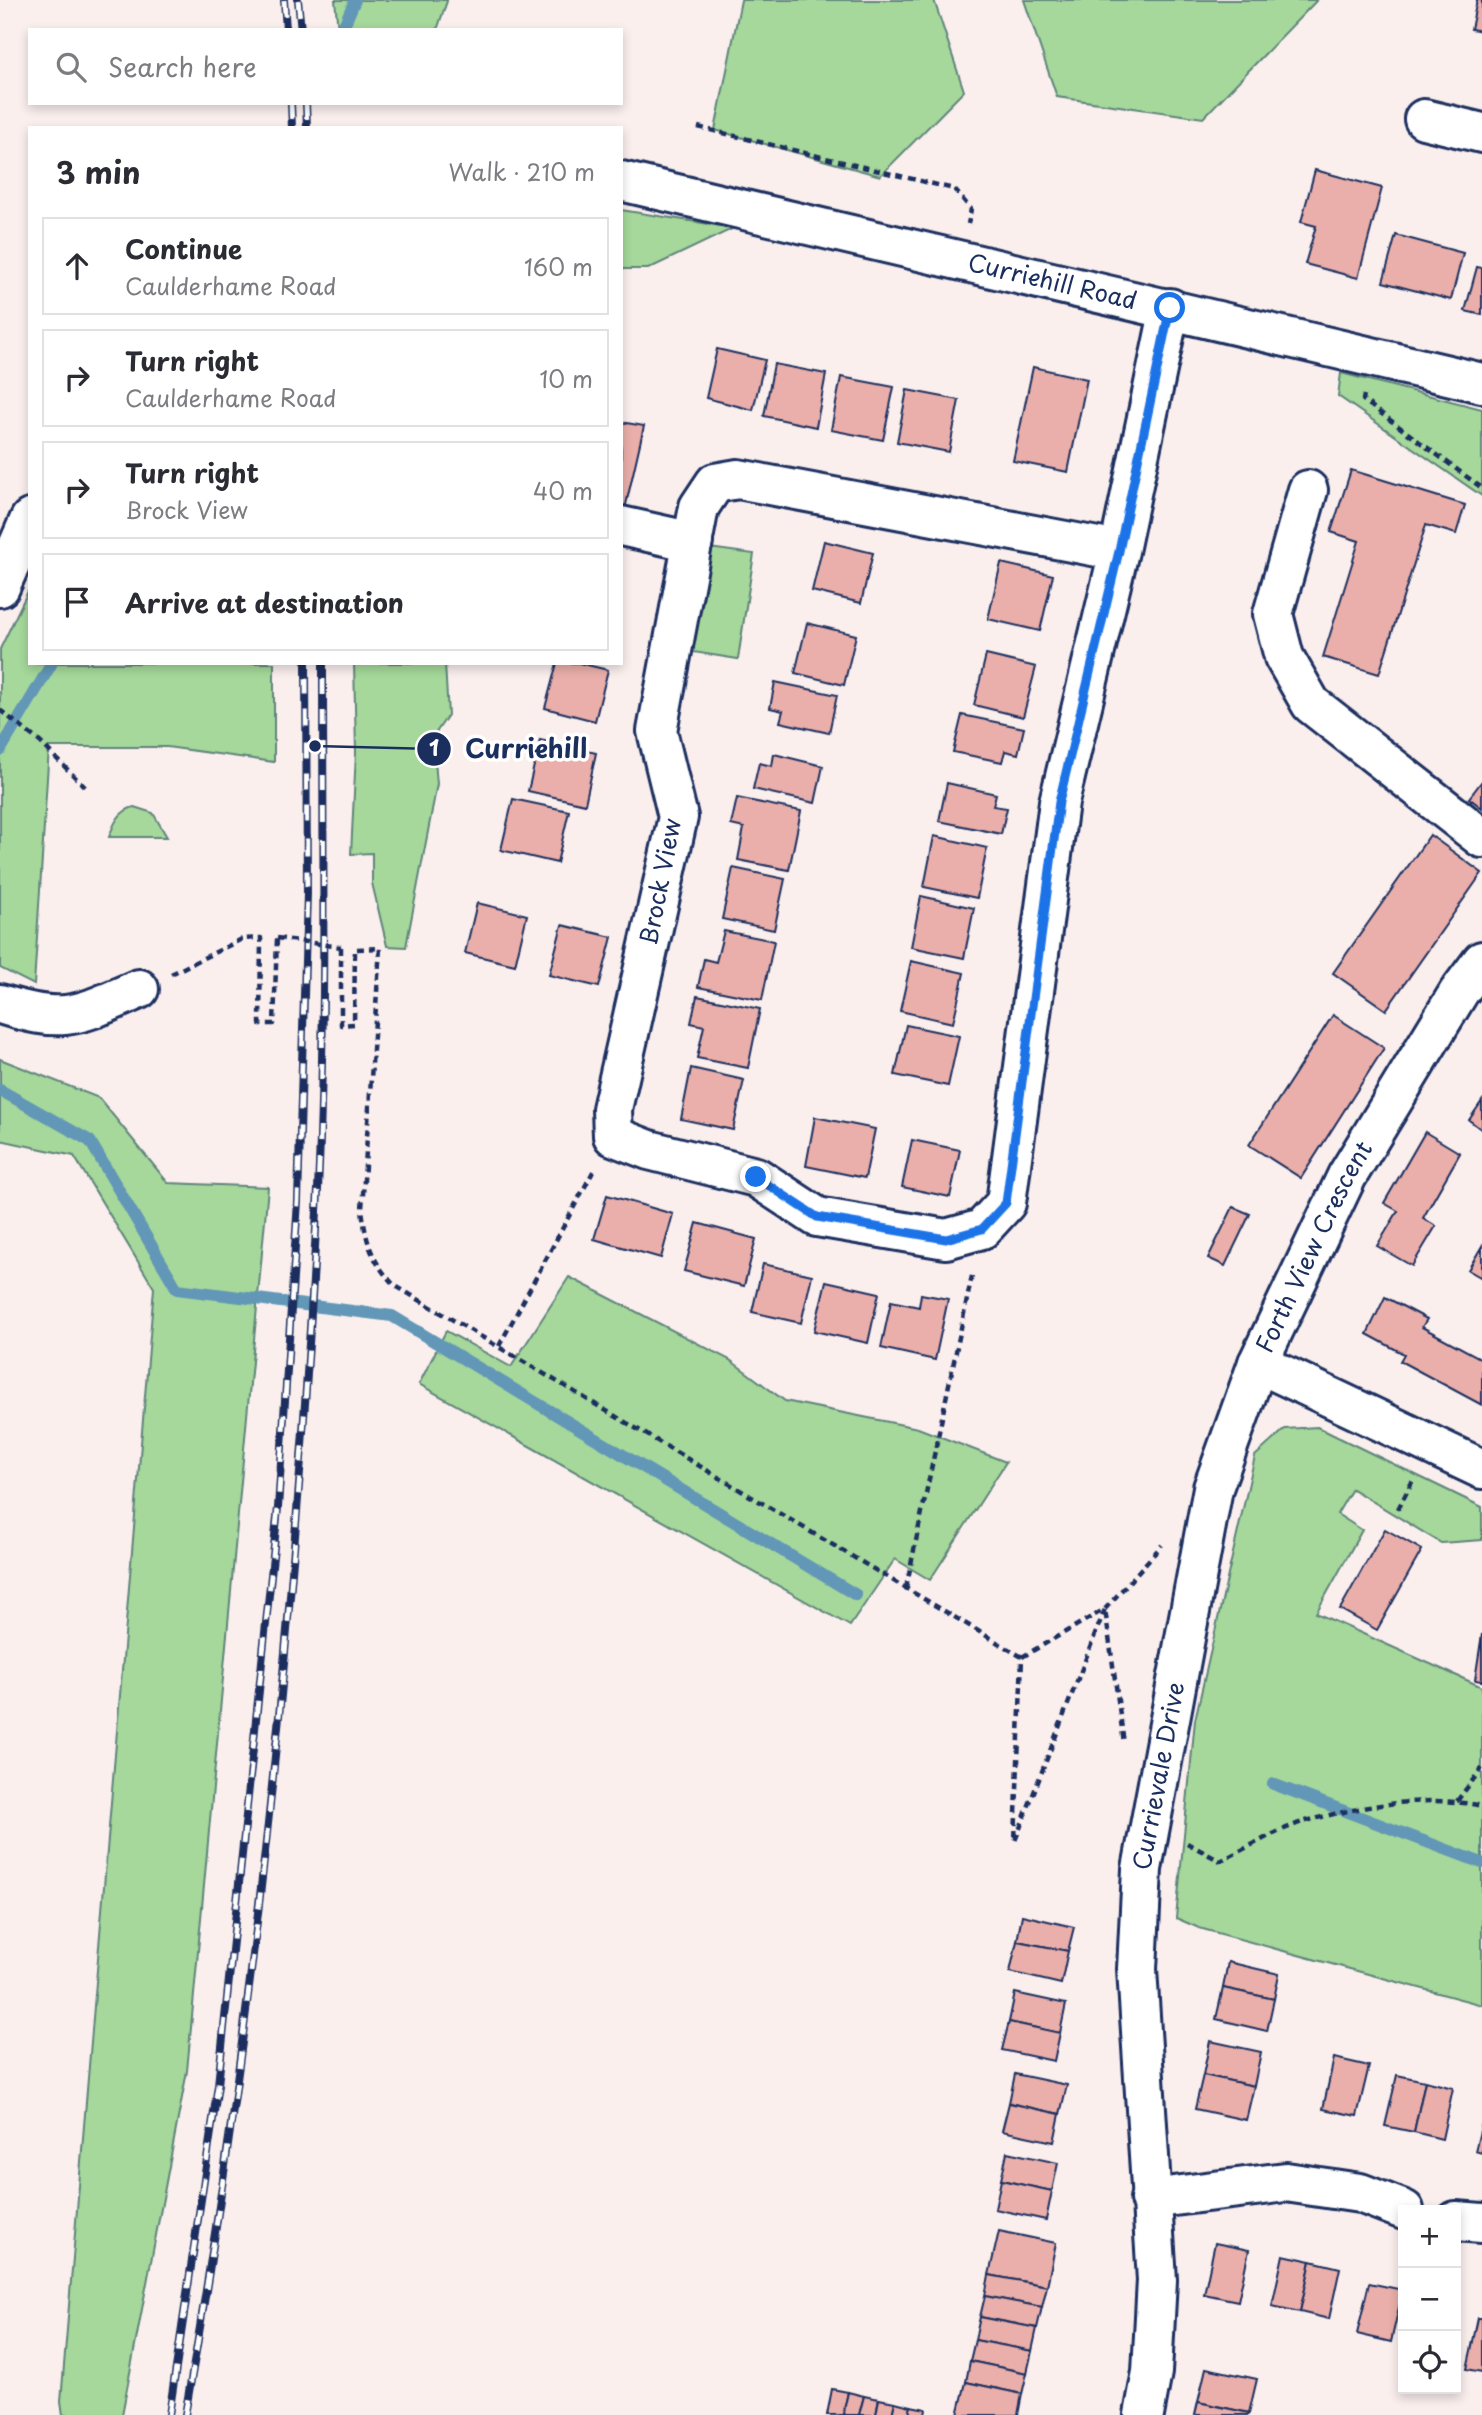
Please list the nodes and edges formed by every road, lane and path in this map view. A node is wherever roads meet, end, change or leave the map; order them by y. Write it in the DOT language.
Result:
graph roads {
  1 [pos="1423,119"];
  2 [pos="698,127"];
  3 [pos="1482,133"];
  4 [pos="623,181"];
  5 [pos="962,260"];
  6 [pos="1170,308"];
  7 [pos="1372,357"];
  8 [pos="1482,383"];
  9 [pos="1482,488"];
  10 [pos="1308,489"];
  11 [pos="28,524"];
  12 [pos="623,526"];
  13 [pos="693,542"];
  14 [pos="1119,551"];
  15 [pos="0,587"];
  16 [pos="0,710"];
  17 [pos="87,789"];
  18 [pos="1482,838"];
  19 [pos="1482,961"];
  20 [pos="139,989"];
  21 [pos="1471,1001"];
  22 [pos="0,1004"];
  23 [pos="613,1136"];
  24 [pos="964,1234"];
  25 [pos="499,1346"];
  26 [pos="1258,1363"];
  27 [pos="1482,1469"];
  28 [pos="1168,1538"];
  29 [pos="906,1588"];
  30 [pos="1105,1609"];
  31 [pos="1022,1657"];
  32 [pos="1124,1746"];
  33 [pos="1482,1768"];
  34 [pos="1457,1801"];
  35 [pos="1482,1806"];
  36 [pos="1149,1824"];
  37 [pos="1150,2199"];
  38 [pos="1398,2208"];
  39 [pos="1461,2221"];
  40 [pos="1482,2222"];
  41 [pos="1144,2415"];
  1 -- 3 [label="street"];
  2 -- 5 [label="path"];
  4 -- 5 [label="street, Curriehill Road"];
  5 -- 6 [label="street, Curriehill Road"];
  6 -- 7 [label="street, Curriehill Road"];
  6 -- 14 [label="street"];
  7 -- 8 [label="street, Curriehill Road"];
  7 -- 9 [label="path"];
  10 -- 18 [label="street"];
  11 -- 15 [label="street"];
  12 -- 13 [label="street"];
  13 -- 14 [label="street, Brock View"];
  13 -- 23 [label="street, Brock View"];
  14 -- 24 [label="street"];
  16 -- 17 [label="path"];
  19 -- 21 [label="street, Forth View Crescent"];
  20 -- 22 [label="street"];
  20 -- 25 [label="path, bridge"];
  21 -- 26 [label="street, Forth View Crescent"];
  23 -- 24 [label="street"];
  23 -- 25 [label="path"];
  24 -- 29 [label="path"];
  25 -- 29 [label="path"];
  26 -- 27 [label="street, Forth View Crescent"];
  26 -- 36 [label="street, Currievale Drive"];
  28 -- 30 [label="path"];
  29 -- 31 [label="path"];
  30 -- 31 [label="path"];
  30 -- 31 [label="path"];
  30 -- 32 [label="path"];
  33 -- 34 [label="path"];
  34 -- 35 [label="path"];
  34 -- 36 [label="path"];
  36 -- 37 [label="street, Currievale Drive"];
  37 -- 38 [label="street"];
  37 -- 41 [label="street, Currievale Drive"];
  39 -- 40 [label="street"];
}
